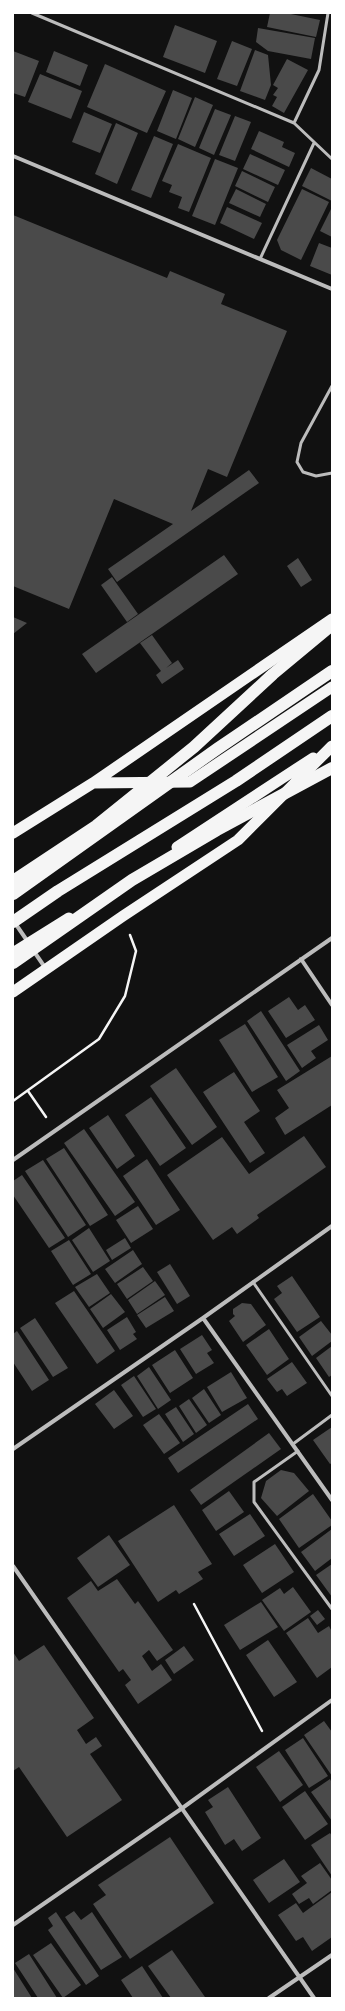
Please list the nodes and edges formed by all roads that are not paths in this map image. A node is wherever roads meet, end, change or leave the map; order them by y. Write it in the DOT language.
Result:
graph roads {
  1 [pos="32,13"];
  2 [pos="328,13"];
  3 [pos="294,123"];
  4 [pos="314,143"];
  5 [pos="13,156"];
  6 [pos="332,159"];
  7 [pos="260,259"];
  8 [pos="332,289"];
  9 [pos="332,386"];
  10 [pos="332,473"];
  11 [pos="332,619"];
  12 [pos="332,625"];
  13 [pos="332,671"];
  14 [pos="332,687"];
  15 [pos="332,716"];
  16 [pos="332,746"];
  17 [pos="332,768"];
  18 [pos="93,783"];
  19 [pos="13,833"];
  20 [pos="13,881"];
  21 [pos="13,894"];
  22 [pos="13,921"];
  23 [pos="332,938"];
  24 [pos="28,943"];
  25 [pos="13,953"];
  26 [pos="302,959"];
  27 [pos="13,963"];
  28 [pos="46,969"];
  29 [pos="13,992"];
  30 [pos="332,1005"];
  31 [pos="13,1160"];
  32 [pos="332,1226"];
  33 [pos="253,1282"];
  34 [pos="203,1318"];
  35 [pos="332,1396"];
  36 [pos="332,1415"];
  37 [pos="293,1444"];
  38 [pos="13,1449"];
  39 [pos="298,1451"];
  40 [pos="332,1500"];
  41 [pos="13,1566"];
  42 [pos="332,1610"];
  43 [pos="332,1700"];
  44 [pos="181,1809"];
  45 [pos="13,1925"];
  46 [pos="332,1955"];
  47 [pos="300,1977"];
  48 [pos="269,1998"];
  49 [pos="314,1998"];
  1 -- 3 [label="lane"];
  2 -- 3 [label="lane"];
  3 -- 4 [label="lane"];
  4 -- 6 [label="lane"];
  4 -- 7 [label="lane"];
  5 -- 7 [label="street"];
  7 -- 8 [label="street"];
  9 -- 10 [label="lane"];
  11 -- 18 [label="highway"];
  12 -- 20 [label="highway"];
  13 -- 21 [label="highway"];
  14 -- 18 [label="highway"];
  15 -- 22 [label="highway"];
  16 -- 24 [label="highway"];
  16 -- 28 [label="highway"];
  17 -- 27 [label="highway"];
  18 -- 19 [label="highway"];
  22 -- 24 [label="street"];
  23 -- 26 [label="street"];
  24 -- 25 [label="highway"];
  24 -- 28 [label="street"];
  26 -- 30 [label="street"];
  26 -- 31 [label="street"];
  28 -- 29 [label="highway"];
  32 -- 33 [label="street"];
  33 -- 34 [label="street"];
  33 -- 35 [label="lane"];
  34 -- 37 [label="street"];
  34 -- 38 [label="street"];
  36 -- 37 [label="lane"];
  37 -- 39 [label="street"];
  39 -- 40 [label="street"];
  39 -- 42 [label="lane"];
  41 -- 44 [label="street"];
  43 -- 44 [label="street"];
  44 -- 45 [label="street"];
  44 -- 47 [label="street"];
  46 -- 47 [label="street"];
  47 -- 48 [label="street"];
  47 -- 49 [label="street"];
}
